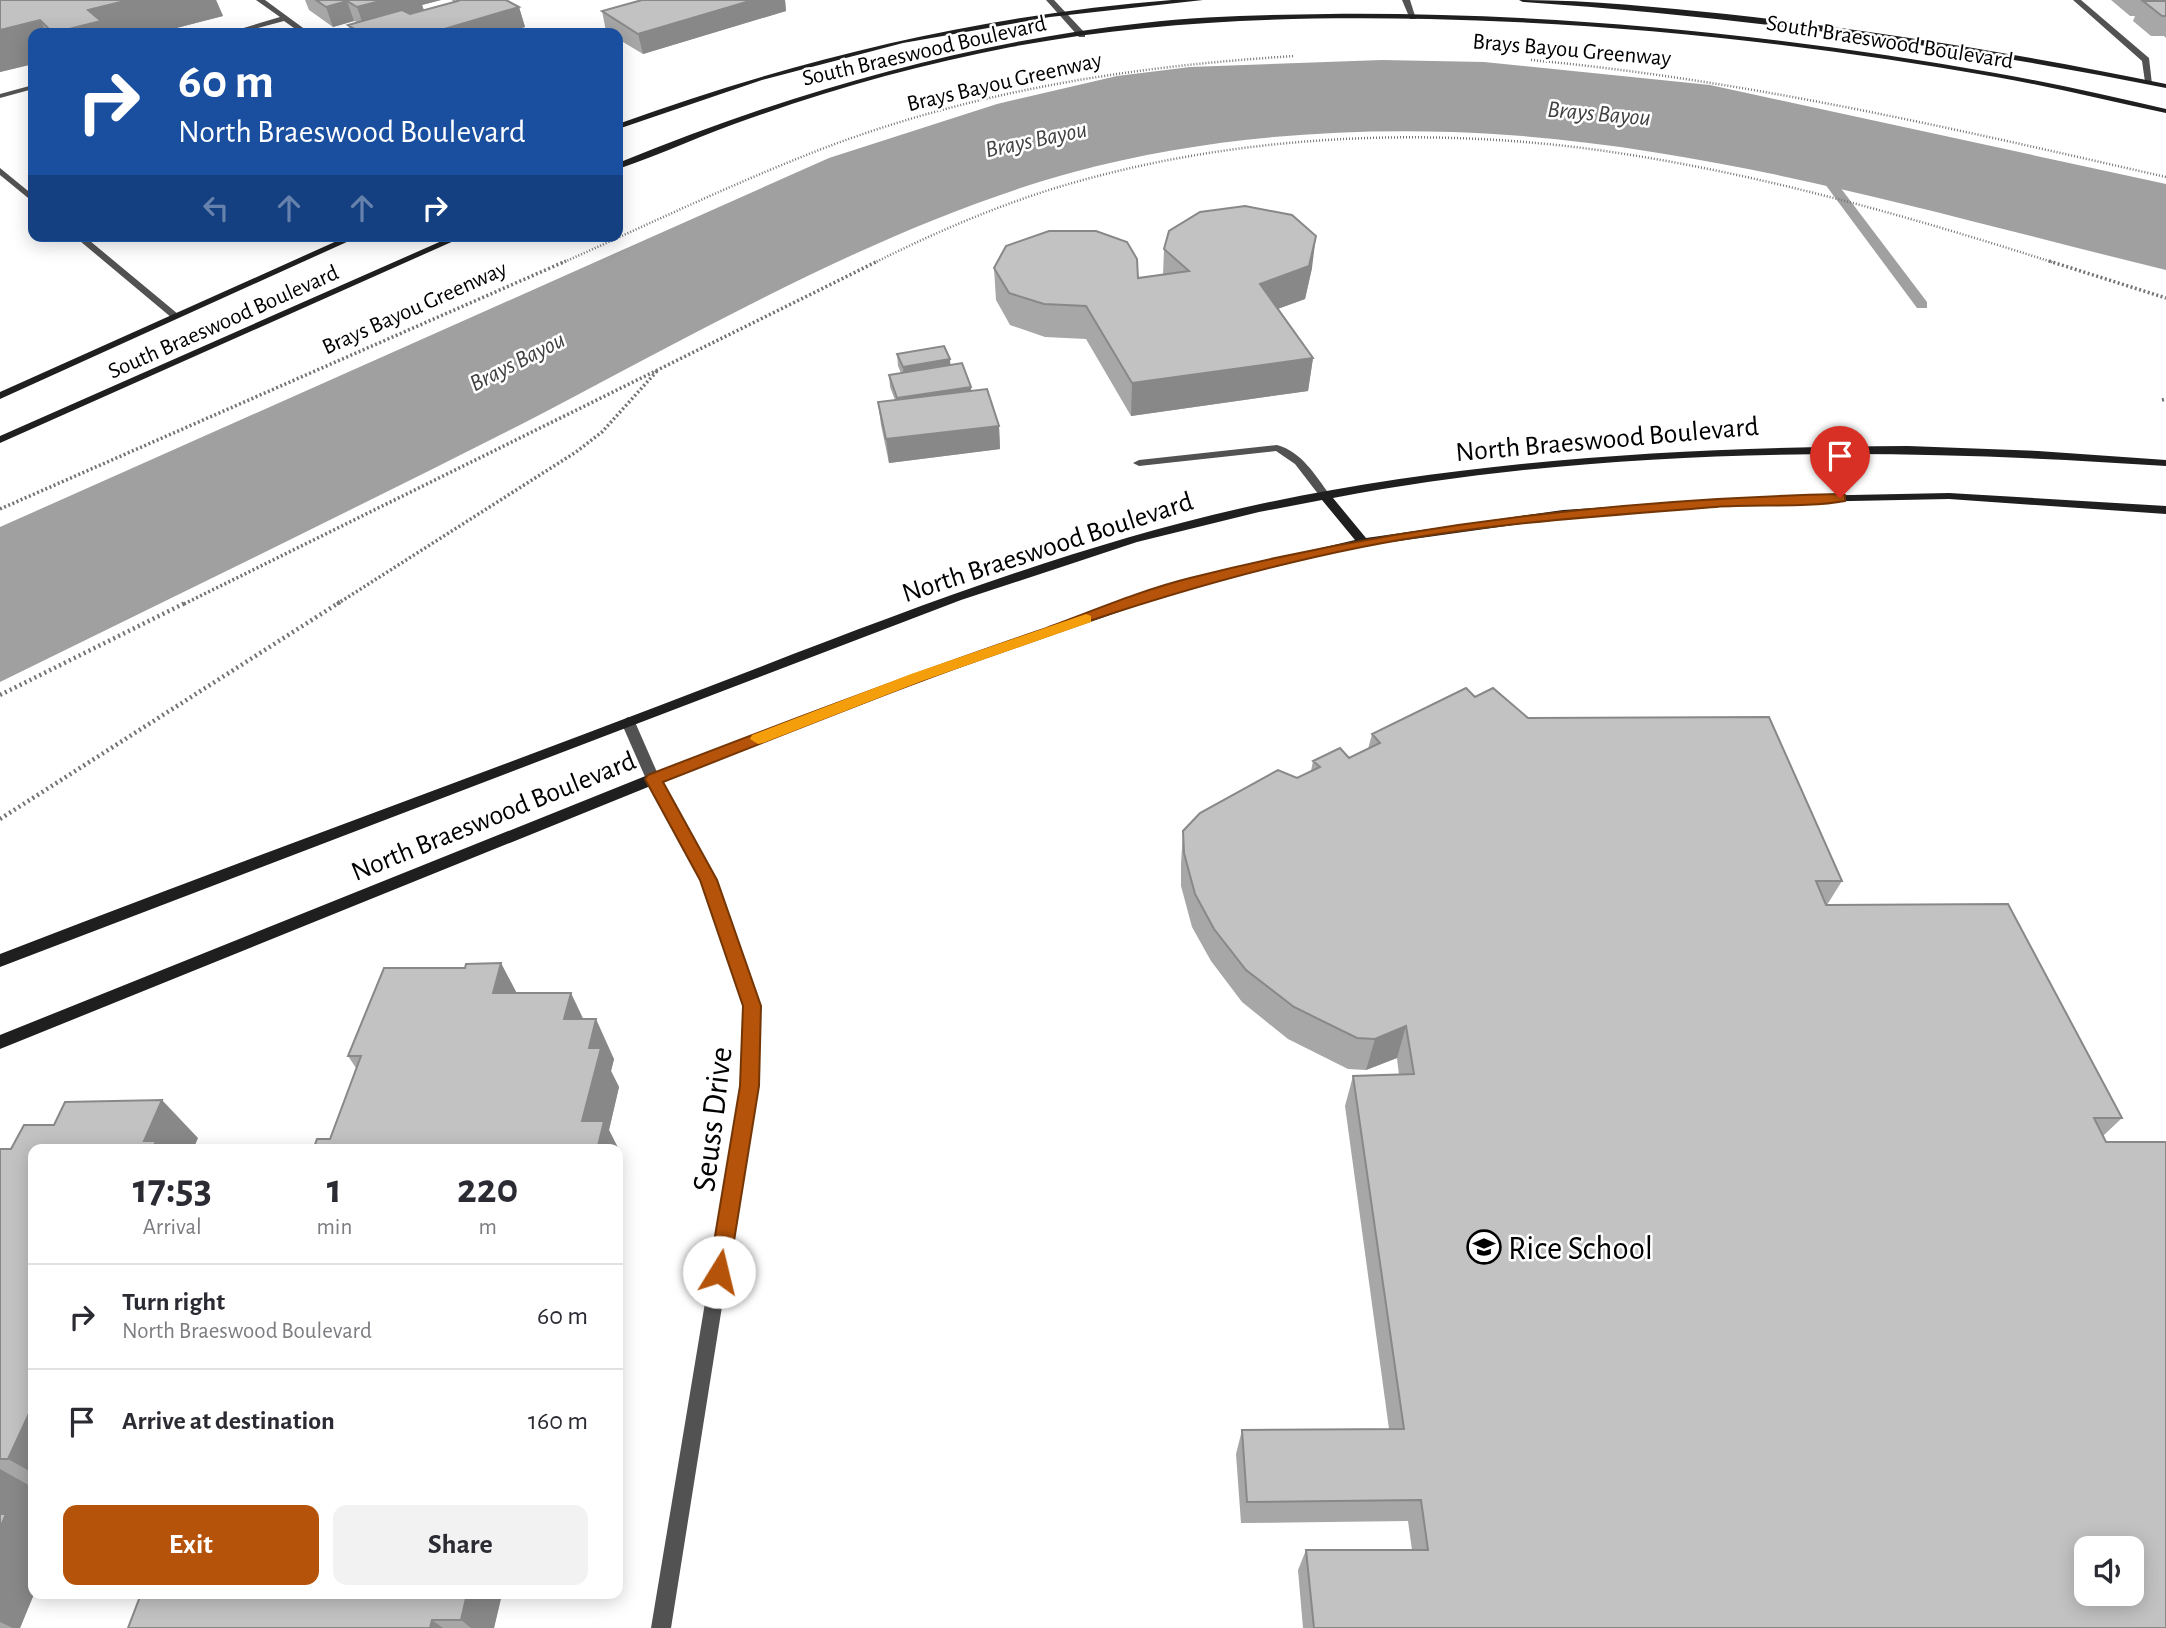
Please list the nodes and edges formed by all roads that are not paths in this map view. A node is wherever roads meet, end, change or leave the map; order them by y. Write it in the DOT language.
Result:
graph roads {
  1 [pos="260,0"];
  2 [pos="1050,0"];
  3 [pos="1199,0"];
  4 [pos="1406,0"];
  5 [pos="1523,0"];
  6 [pos="2077,0"];
  7 [pos="1063,14"];
  8 [pos="1413,17"];
  9 [pos="286,19"];
  10 [pos="251,28"];
  11 [pos="299,28"];
  12 [pos="1082,34"];
  13 [pos="2149,82"];
  14 [pos="2166,86"];
  15 [pos="28,88"];
  16 [pos="0,96"];
  17 [pos="2166,111"];
  18 [pos="623,125"];
  19 [pos="623,164"];
  20 [pos="0,171"];
  21 [pos="28,195"];
  22 [pos="85,242"];
  23 [pos="342,242"];
  24 [pos="446,242"];
  25 [pos="175,316"];
  26 [pos="0,396"];
  27 [pos="0,440"];
  28 [pos="1139,463"];
  29 [pos="2166,463"];
  30 [pos="1326,497"];
  31 [pos="2166,510"];
  32 [pos="1363,542"];
  33 [pos="628,722"];
  34 [pos="653,779"];
  35 [pos="0,961"];
  36 [pos="0,1041"];
  37 [pos="661,1628"];
  1 -- 9 [label="street"];
  2 -- 7 [label="street"];
  3 -- 7 [label="main road, South Braeswood Boulevard"];
  4 -- 8 [label="street"];
  5 -- 13 [label="main road, South Braeswood Boulevard"];
  6 -- 13 [label="street"];
  7 -- 12 [label="street"];
  7 -- 18 [label="main road, South Braeswood Boulevard"];
  8 -- 12 [label="main road, South Braeswood Boulevard"];
  8 -- 17 [label="main road, South Braeswood Boulevard"];
  9 -- 10 [label="street"];
  9 -- 11 [label="street"];
  12 -- 19 [label="main road, South Braeswood Boulevard"];
  13 -- 14 [label="main road, South Braeswood Boulevard"];
  15 -- 16 [label="street"];
  20 -- 21 [label="street"];
  22 -- 25 [label="street"];
  23 -- 25 [label="main road, South Braeswood Boulevard"];
  24 -- 27 [label="main road, South Braeswood Boulevard"];
  25 -- 26 [label="main road, South Braeswood Boulevard"];
  28 -- 30 [label="street"];
  29 -- 30 [label="main road, North Braeswood Boulevard"];
  30 -- 32 [label="main road"];
  30 -- 33 [label="main road, North Braeswood Boulevard"];
  31 -- 32 [label="main road, North Braeswood Boulevard"];
  32 -- 34 [label="main road, North Braeswood Boulevard"];
  33 -- 34 [label="street, Seuss Drive"];
  33 -- 35 [label="main road, North Braeswood Boulevard"];
  34 -- 36 [label="main road, North Braeswood Boulevard"];
  34 -- 37 [label="street, Seuss Drive"];
}
